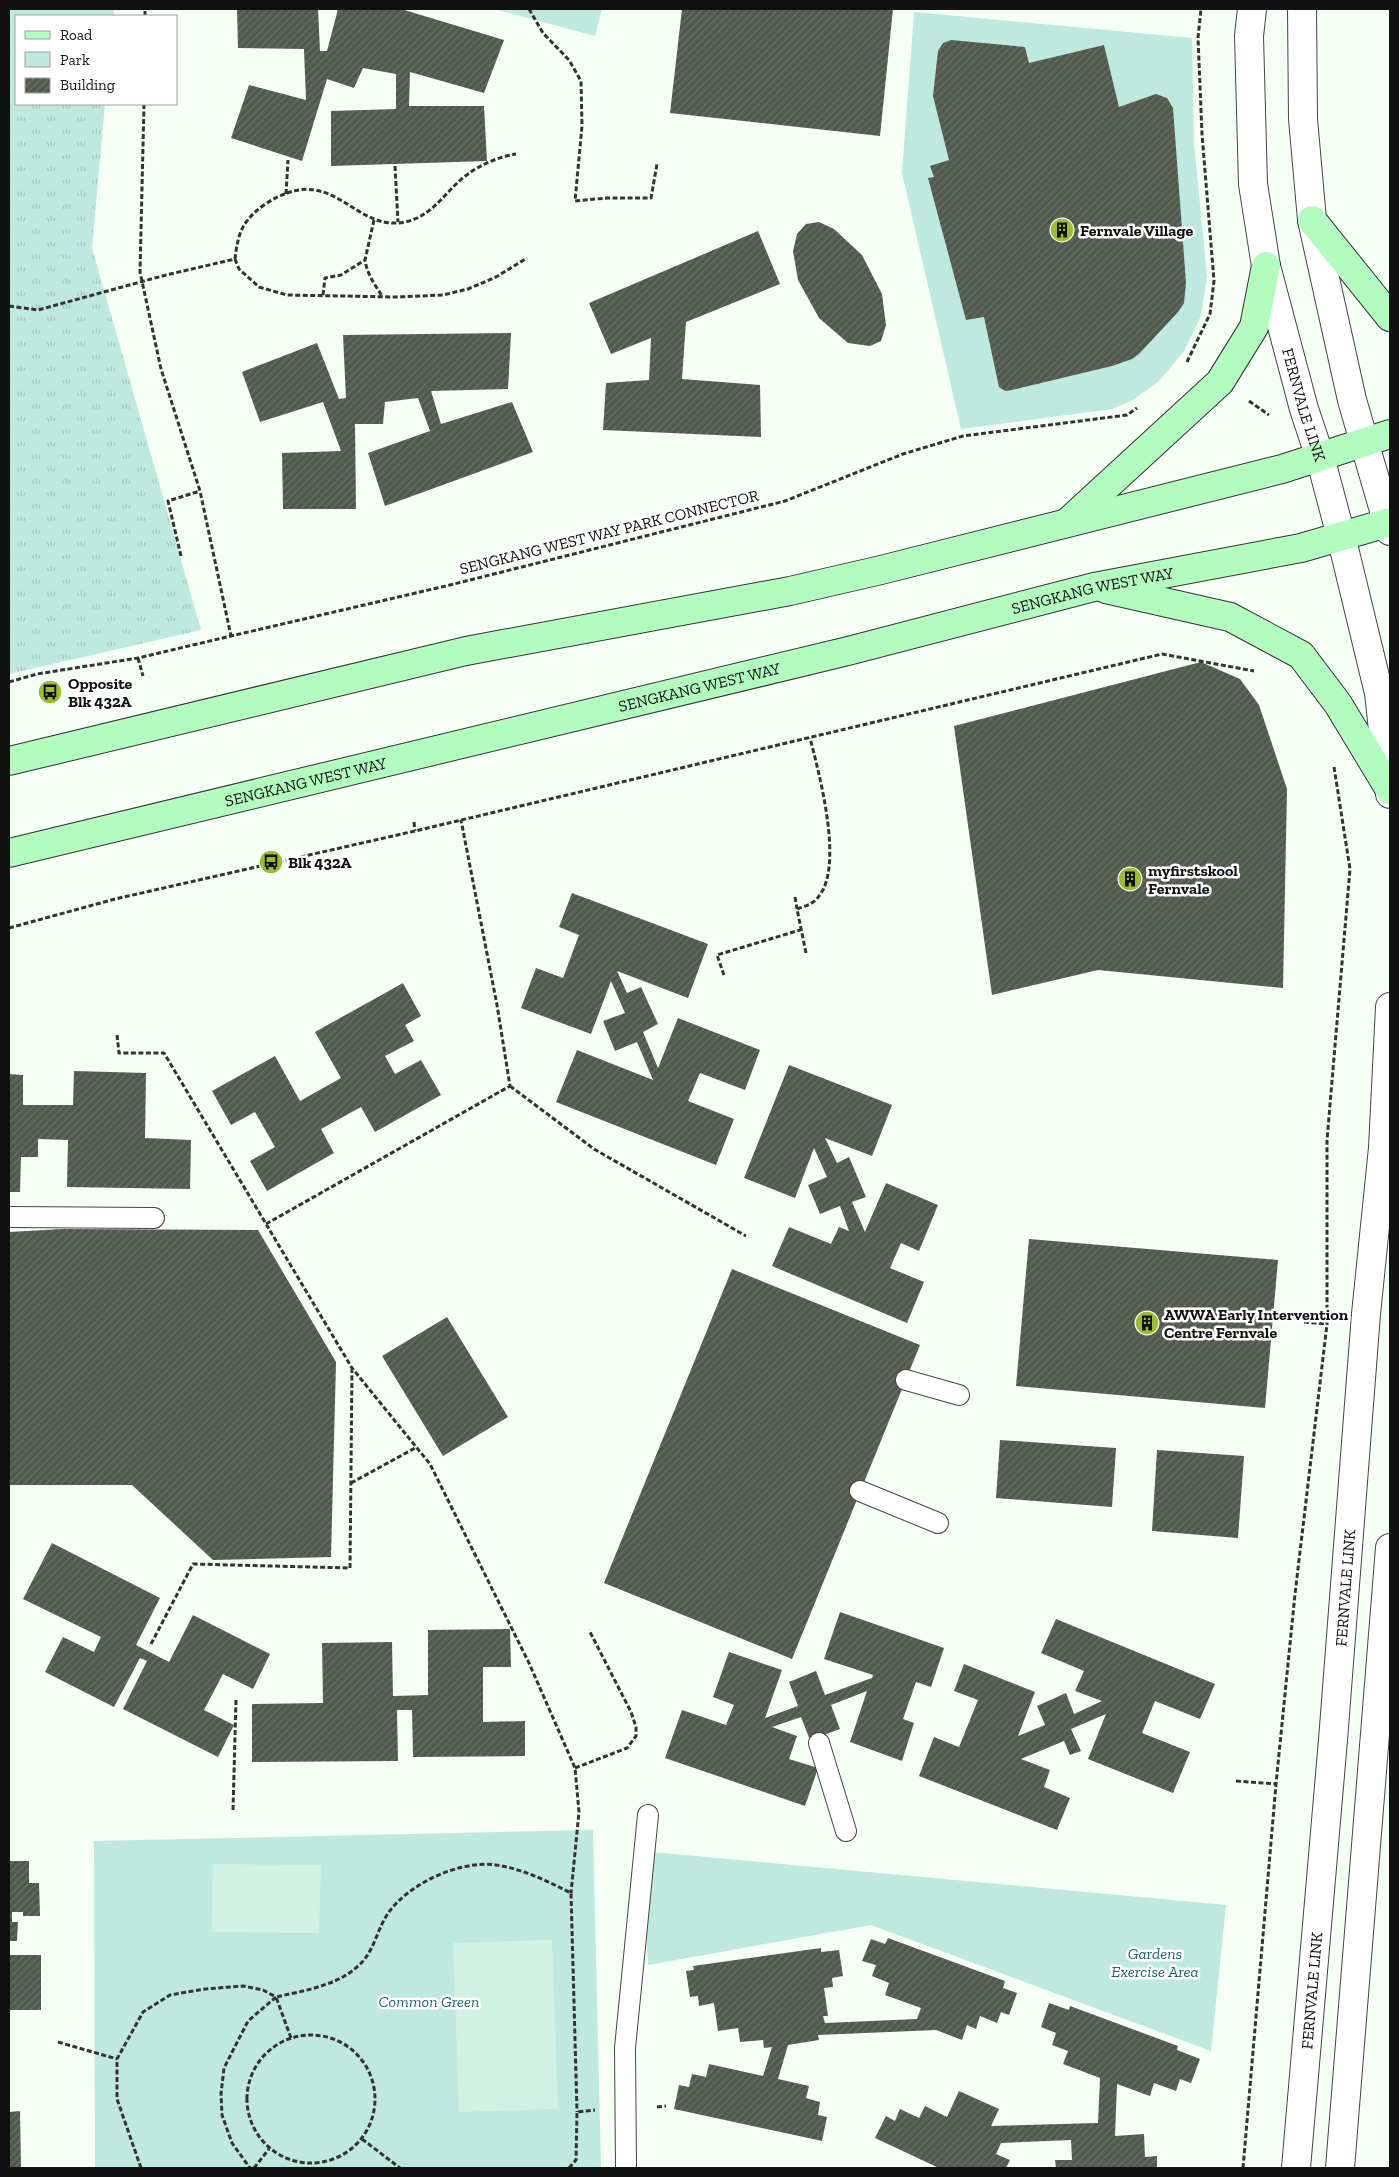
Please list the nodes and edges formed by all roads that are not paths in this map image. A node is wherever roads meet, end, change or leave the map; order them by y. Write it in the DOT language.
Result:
graph roads {
  1 [pos="1252,9"];
  2 [pos="1302,9"];
  3 [pos="1312,220"];
  4 [pos="1266,266"];
  5 [pos="1390,317"];
  6 [pos="1390,434"];
  7 [pos="1365,442"];
  8 [pos="1320,457"];
  9 [pos="1068,522"];
  10 [pos="1389,525"];
  11 [pos="1341,536"];
  12 [pos="1094,587"];
  13 [pos="9,761"];
  14 [pos="1390,790"];
  15 [pos="1390,798"];
  16 [pos="9,853"];
  17 [pos="1390,1007"];
  18 [pos="9,1217"];
  19 [pos="154,1218"];
  20 [pos="906,1380"];
  21 [pos="959,1395"];
  22 [pos="860,1491"];
  23 [pos="938,1523"];
  24 [pos="1390,1548"];
  25 [pos="819,1743"];
  26 [pos="648,1815"];
  27 [pos="846,1831"];
  28 [pos="626,2168"];
  29 [pos="1296,2168"];
  30 [pos="1340,2168"];
  1 -- 4 [label="street, FERNVALE LINK"];
  2 -- 3 [label="street"];
  3 -- 5 [label="main road"];
  3 -- 7 [label="street"];
  4 -- 8 [label="street, FERNVALE LINK"];
  4 -- 9 [label="main road"];
  6 -- 7 [label="main road"];
  7 -- 8 [label="main road"];
  7 -- 10 [label="street"];
  8 -- 9 [label="main road"];
  8 -- 11 [label="street, FERNVALE LINK"];
  9 -- 13 [label="main road"];
  10 -- 11 [label="main road, SENGKANG WEST WAY"];
  11 -- 12 [label="main road, SENGKANG WEST WAY"];
  11 -- 14 [label="street, FERNVALE LINK"];
  12 -- 14 [label="main road"];
  12 -- 16 [label="main road, SENGKANG WEST WAY"];
  14 -- 15 [label="street, FERNVALE LINK"];
  17 -- 29 [label="street, FERNVALE LINK"];
  18 -- 19 [label="lane"];
  20 -- 21 [label="lane"];
  22 -- 23 [label="lane"];
  24 -- 30 [label="street"];
  25 -- 27 [label="lane"];
  26 -- 28 [label="lane"];
}
